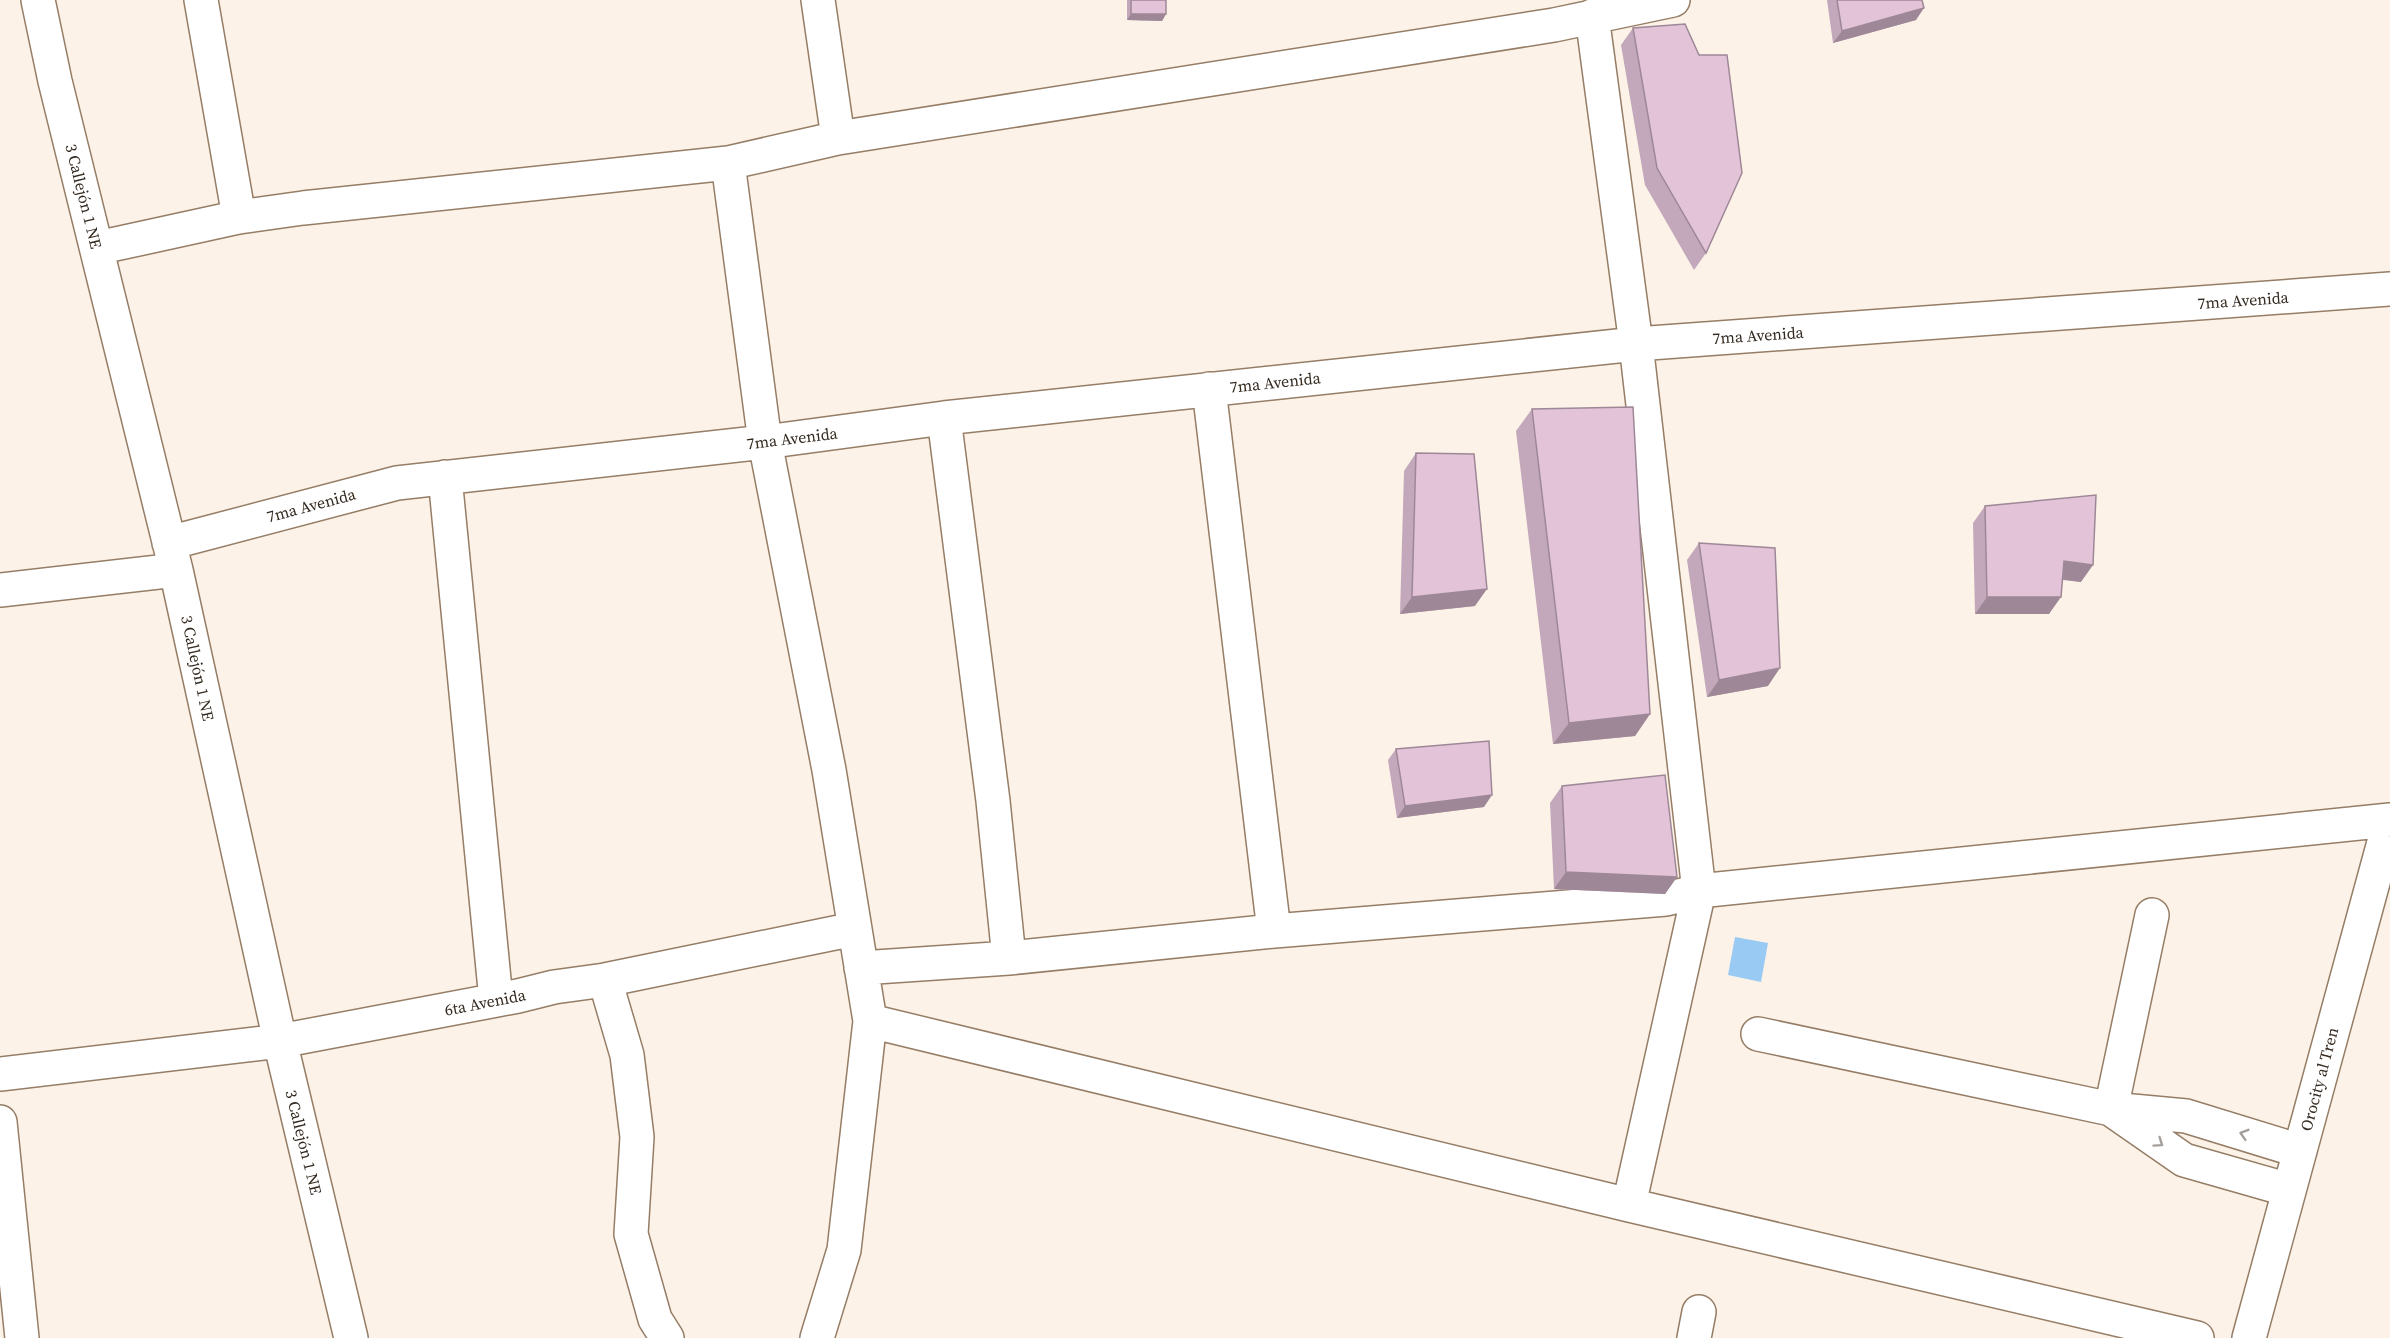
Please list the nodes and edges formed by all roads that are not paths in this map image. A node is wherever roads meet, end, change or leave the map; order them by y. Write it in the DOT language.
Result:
graph roads {
  1 [pos="38,0"];
  2 [pos="201,0"];
  3 [pos="818,0"];
  4 [pos="1673,0"];
  5 [pos="1552,13"];
  6 [pos="1592,16"];
  7 [pos="838,138"];
  8 [pos="728,164"];
  9 [pos="239,217"];
  10 [pos="97,248"];
  11 [pos="2390,289"];
  12 [pos="1636,344"];
  13 [pos="1209,389"];
  14 [pos="944,418"];
  15 [pos="765,442"];
  16 [pos="446,477"];
  17 [pos="172,557"];
  18 [pos="0,590"];
  19 [pos="2390,820"];
  20 [pos="1699,891"];
  21 [pos="2152,915"];
  22 [pos="854,929"];
  23 [pos="1274,931"];
  24 [pos="1009,958"];
  25 [pos="861,968"];
  26 [pos="605,980"];
  27 [pos="496,1000"];
  28 [pos="870,1022"];
  29 [pos="1758,1034"];
  30 [pos="280,1041"];
  31 [pos="0,1074"];
  32 [pos="2111,1109"];
  33 [pos="0,1122"];
  34 [pos="2300,1151"];
  35 [pos="2289,1190"];
  36 [pos="1629,1205"];
  37 [pos="22,1338"];
  38 [pos="351,1338"];
  39 [pos="667,1338"];
  40 [pos="817,1338"];
  41 [pos="2197,1338"];
  42 [pos="2249,1338"];
  1 -- 10 [label="street, 3 Callejón 1 NE"];
  2 -- 9 [label="street"];
  3 -- 7 [label="street"];
  4 -- 6 [label="street"];
  5 -- 6 [label="street"];
  5 -- 7 [label="street"];
  6 -- 12 [label="street"];
  7 -- 8 [label="street"];
  8 -- 9 [label="street"];
  8 -- 15 [label="street"];
  9 -- 10 [label="street"];
  10 -- 17 [label="street, 3 Callejón 1 NE"];
  11 -- 12 [label="street, 7ma Avenida"];
  12 -- 13 [label="street, 7ma Avenida"];
  12 -- 20 [label="street"];
  13 -- 14 [label="street, 7ma Avenida"];
  13 -- 23 [label="street"];
  14 -- 15 [label="street, 7ma Avenida"];
  14 -- 24 [label="street"];
  15 -- 16 [label="street, 7ma Avenida"];
  15 -- 22 [label="street"];
  16 -- 17 [label="street, 7ma Avenida"];
  16 -- 27 [label="street"];
  17 -- 18 [label="street, 7ma Avenida"];
  17 -- 30 [label="street, 3 Callejón 1 NE"];
  19 -- 20 [label="street"];
  19 -- 34 [label="street, Orocity al Tren"];
  20 -- 23 [label="street"];
  20 -- 36 [label="street"];
  21 -- 32 [label="street"];
  22 -- 25 [label="street"];
  22 -- 26 [label="street, 6ta Avenida"];
  23 -- 24 [label="street"];
  24 -- 25 [label="street"];
  25 -- 28 [label="street"];
  26 -- 27 [label="street, 6ta Avenida"];
  26 -- 39 [label="street"];
  27 -- 30 [label="street, 6ta Avenida"];
  28 -- 36 [label="street"];
  28 -- 40 [label="street"];
  29 -- 32 [label="street"];
  30 -- 31 [label="street, 6ta Avenida"];
  30 -- 38 [label="street, 3 Callejón 1 NE"];
  34 -- 32 [label="street, one-way"];
  32 -- 35 [label="street, one-way"];
  33 -- 37 [label="street"];
  34 -- 35 [label="street, Orocity al Tren"];
  35 -- 42 [label="street, Orocity al Tren"];
  36 -- 41 [label="street"];
}
